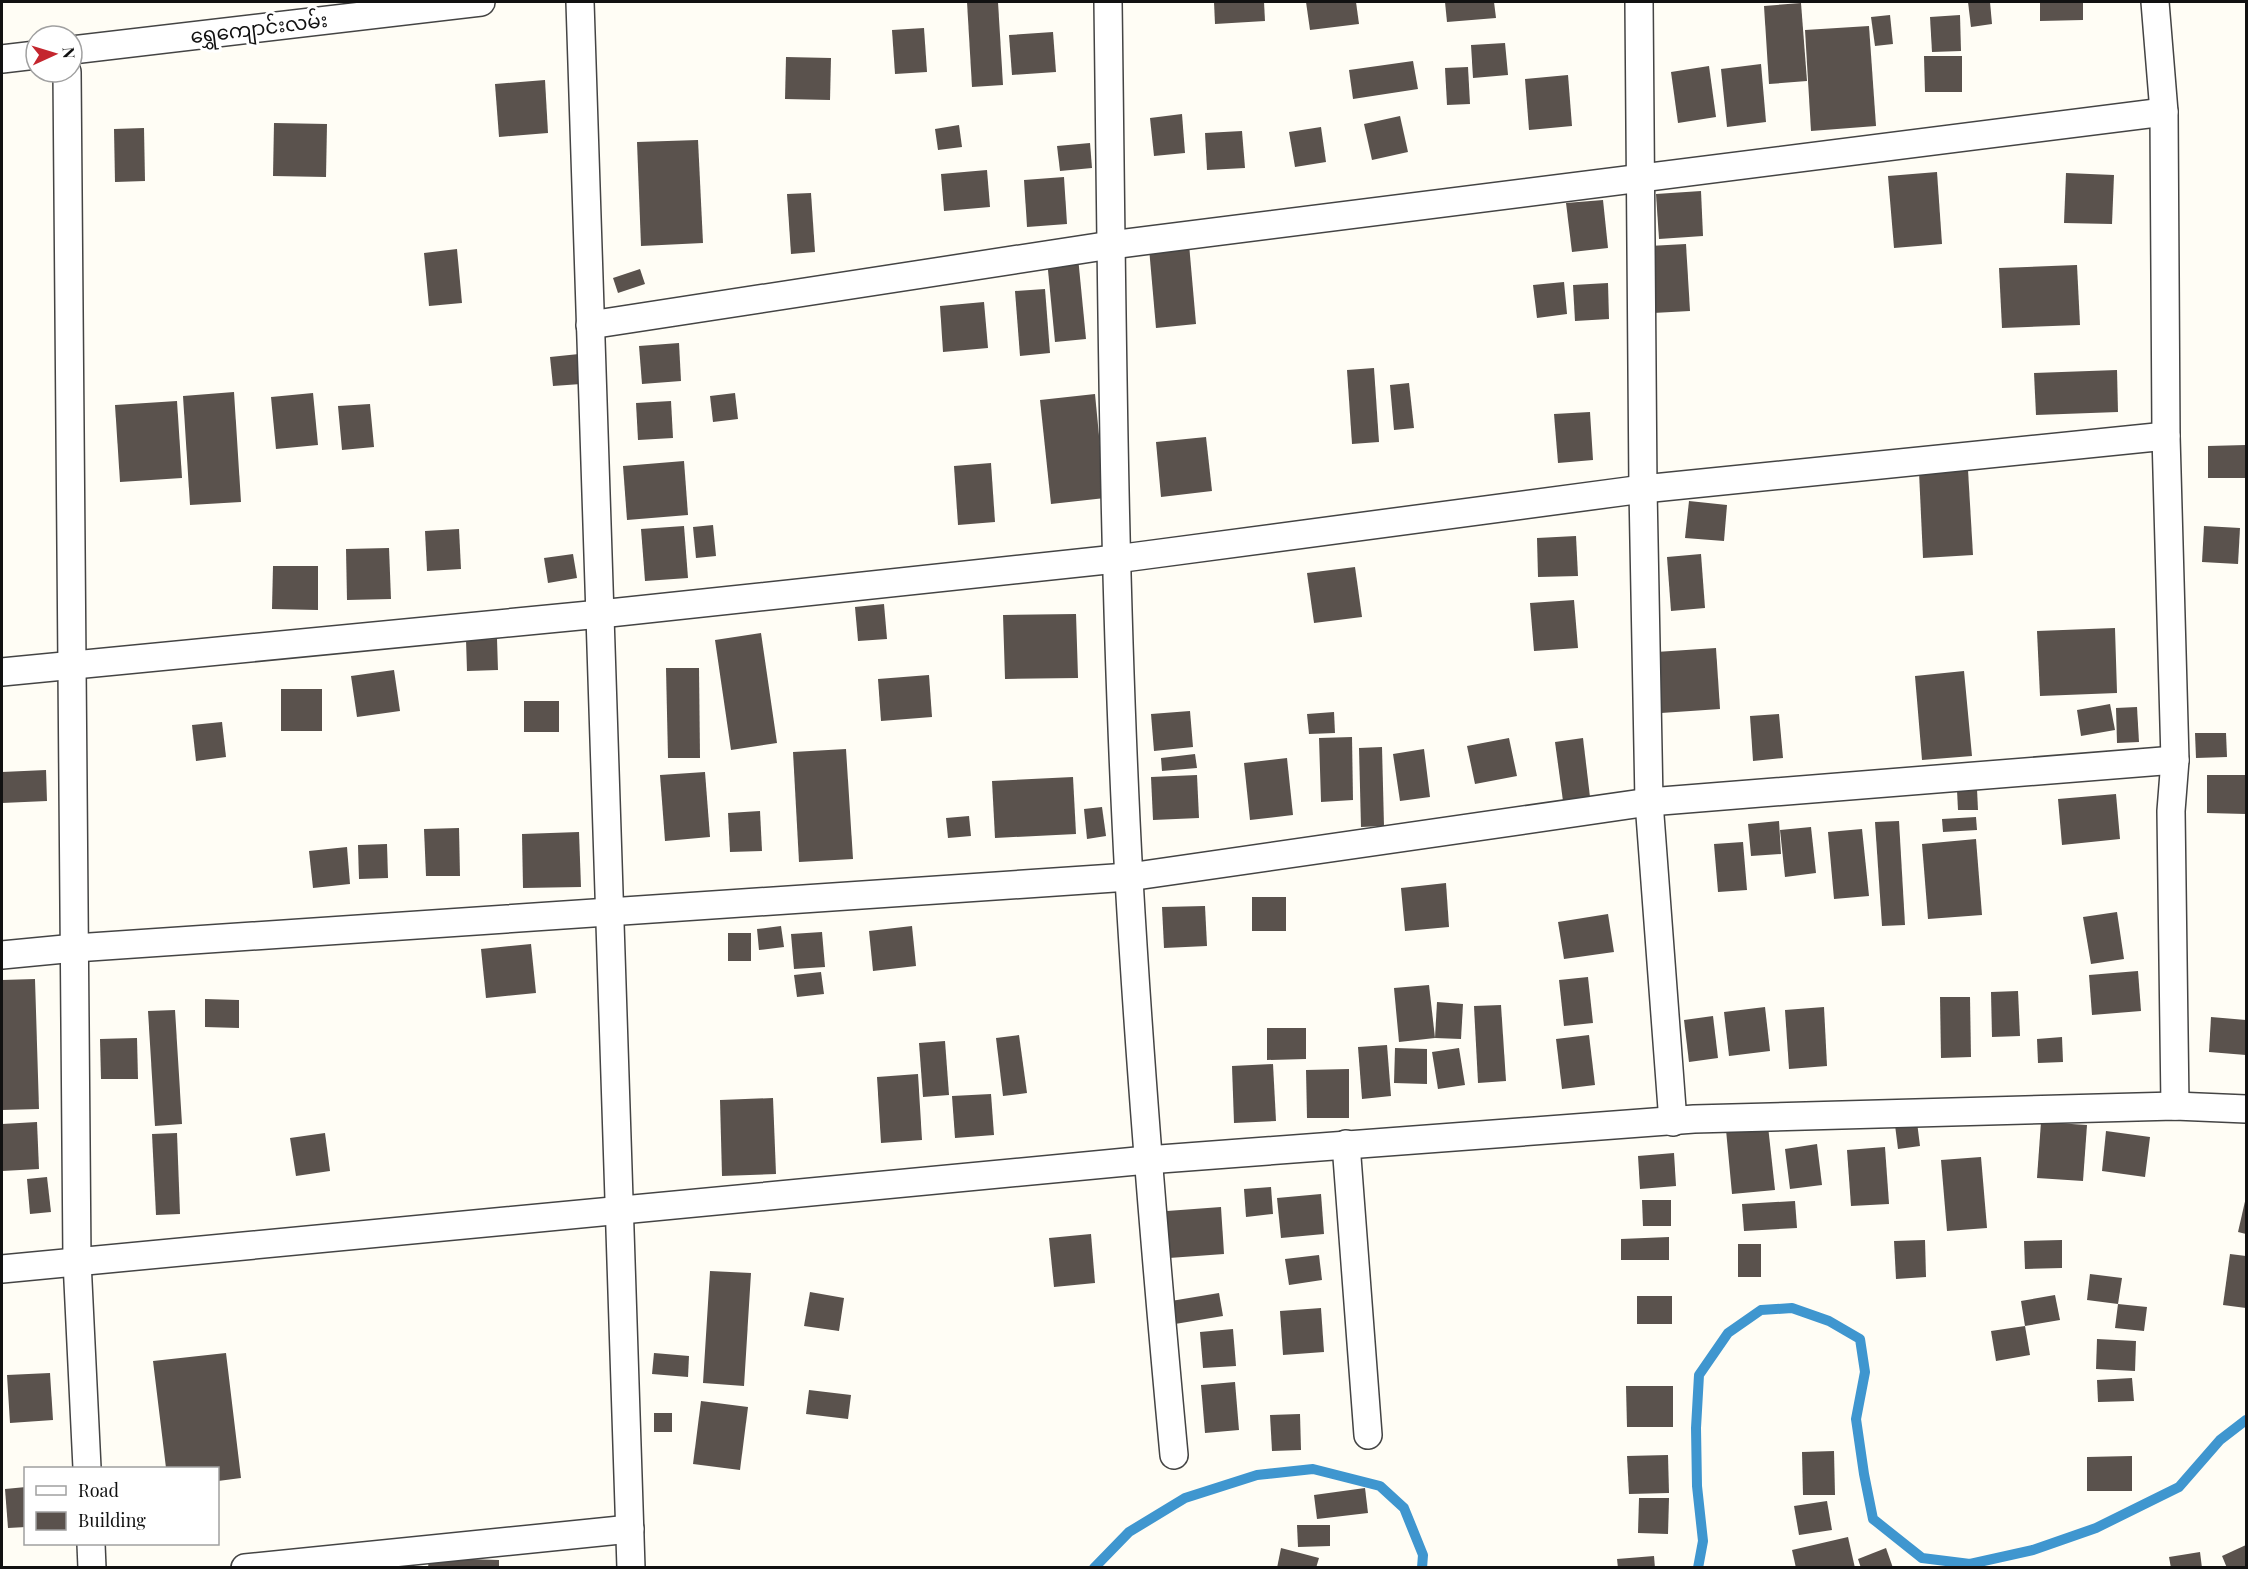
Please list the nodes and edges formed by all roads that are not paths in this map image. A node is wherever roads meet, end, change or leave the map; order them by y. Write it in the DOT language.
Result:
graph roads {
  1 [pos="481,2"];
  2 [pos="580,2"];
  3 [pos="1108,2"];
  4 [pos="1639,2"];
  5 [pos="2155,2"];
  6 [pos="84,49"];
  7 [pos="24,56"];
  8 [pos="2,59"];
  9 [pos="67,84"];
  10 [pos="2164,112"];
  11 [pos="1640,178"];
  12 [pos="1111,245"];
  13 [pos="590,325"];
  14 [pos="2166,436"];
  15 [pos="1643,489"];
  16 [pos="1116,559"];
  17 [pos="600,614"];
  18 [pos="72,664"];
  19 [pos="2,672"];
  20 [pos="2175,760"];
  21 [pos="1649,802"];
  22 [pos="1129,877"];
  23 [pos="609,911"];
  24 [pos="75,948"];
  25 [pos="2,955"];
  26 [pos="2175,1106"];
  27 [pos="2247,1109"];
  28 [pos="1673,1122"];
  29 [pos="1346,1144"];
  30 [pos="1147,1160"];
  31 [pos="619,1210"];
  32 [pos="77,1261"];
  33 [pos="2,1269"];
  34 [pos="1368,1435"];
  35 [pos="1174,1455"];
  36 [pos="87,1467"];
  37 [pos="630,1529"];
  38 [pos="91,1545"];
  39 [pos="92,1568"];
  40 [pos="245,1568"];
  41 [pos="631,1568"];
  1 -- 6 [label="street, ရွှေကျောင်းလမ်း"];
  2 -- 13 [label="street"];
  3 -- 12 [label="street"];
  4 -- 11 [label="street"];
  5 -- 10 [label="street"];
  7 -- 8 [label="street"];
  9 -- 18 [label="street"];
  10 -- 11 [label="street"];
  10 -- 14 [label="street"];
  11 -- 12 [label="street"];
  11 -- 15 [label="street"];
  12 -- 13 [label="street"];
  12 -- 16 [label="street"];
  13 -- 17 [label="street"];
  14 -- 15 [label="street"];
  14 -- 20 [label="street"];
  15 -- 16 [label="street"];
  15 -- 21 [label="street"];
  16 -- 17 [label="street"];
  16 -- 22 [label="street"];
  17 -- 18 [label="street"];
  17 -- 23 [label="street"];
  18 -- 19 [label="street"];
  18 -- 24 [label="street"];
  20 -- 21 [label="street"];
  20 -- 26 [label="street"];
  21 -- 22 [label="street"];
  21 -- 28 [label="street"];
  22 -- 23 [label="street"];
  22 -- 30 [label="street"];
  23 -- 24 [label="street"];
  23 -- 31 [label="street"];
  24 -- 25 [label="street"];
  24 -- 32 [label="street"];
  26 -- 27 [label="street"];
  26 -- 28 [label="street"];
  28 -- 29 [label="street"];
  29 -- 30 [label="street"];
  29 -- 34 [label="street"];
  30 -- 31 [label="street"];
  30 -- 35 [label="street"];
  31 -- 32 [label="street"];
  31 -- 37 [label="street"];
  32 -- 33 [label="street"];
  32 -- 36 [label="street"];
  37 -- 40 [label="street"];
  37 -- 41 [label="street"];
  38 -- 39 [label="street"];
}
